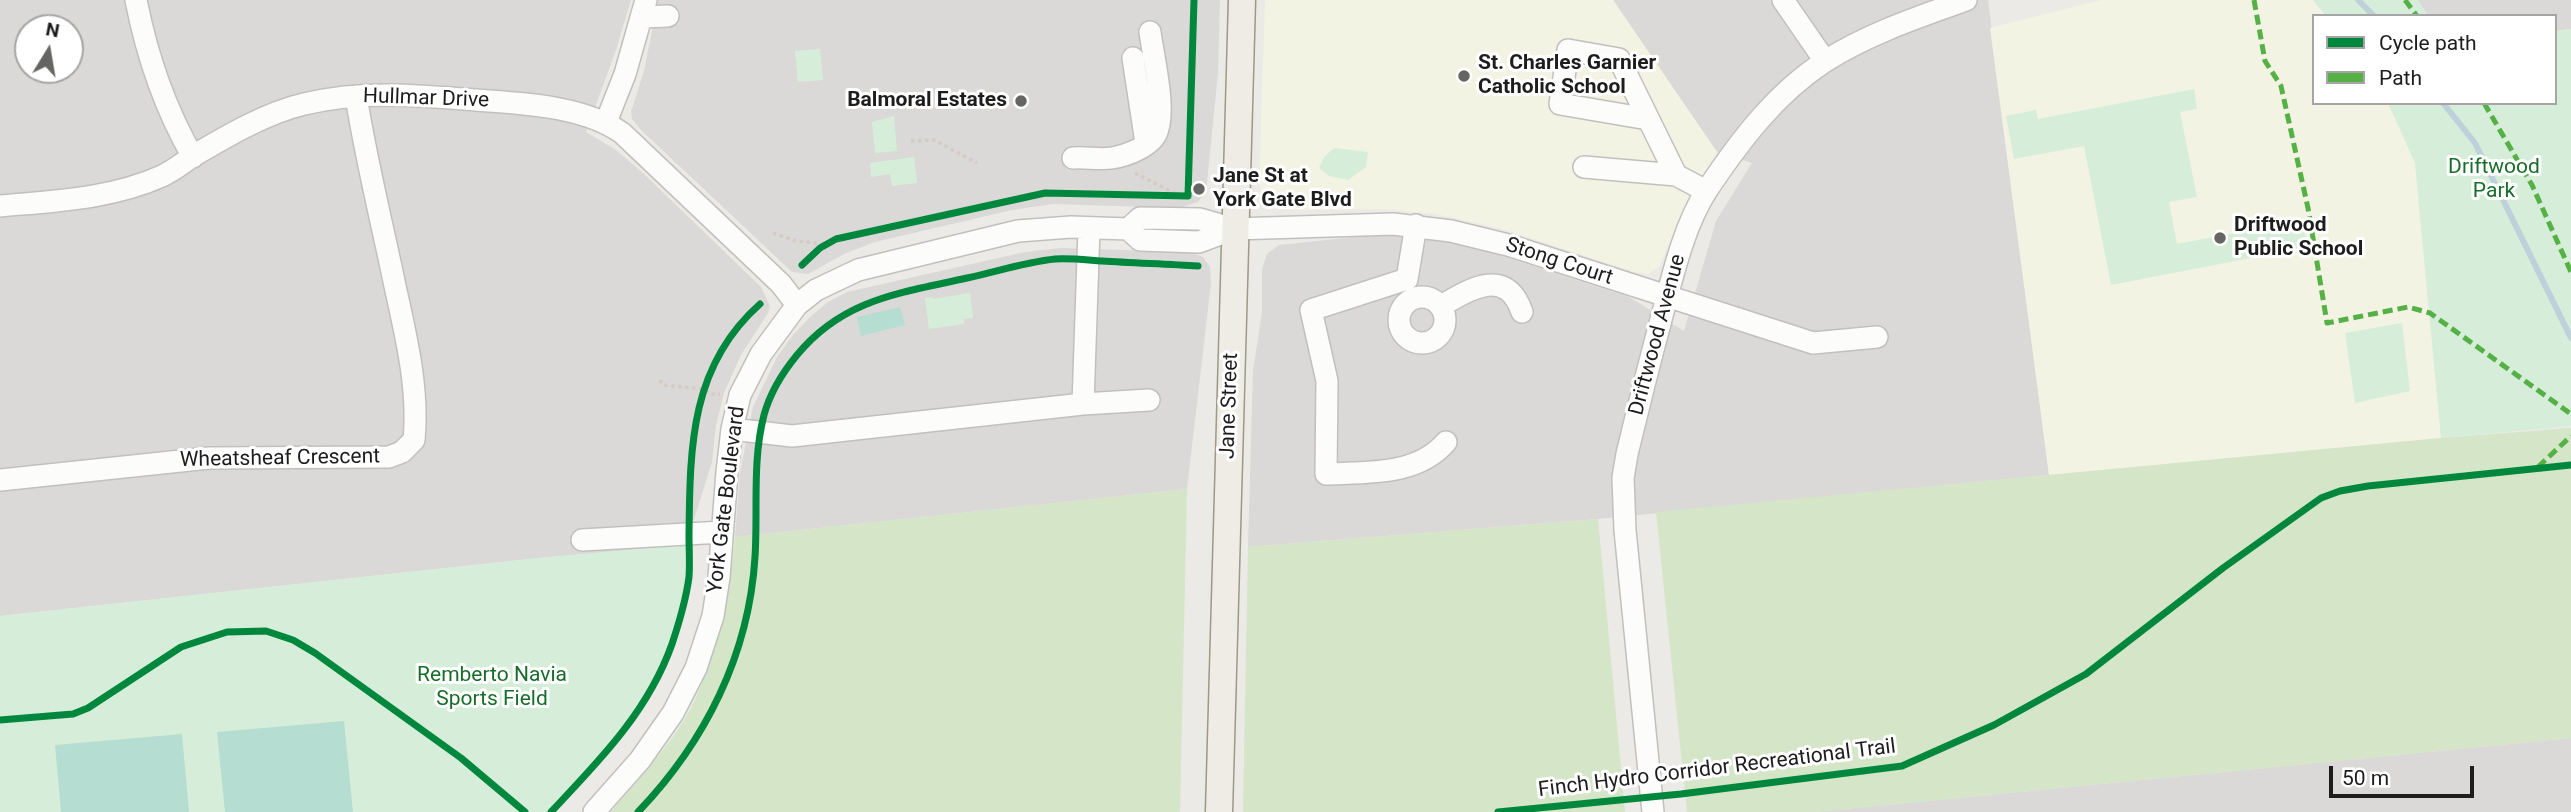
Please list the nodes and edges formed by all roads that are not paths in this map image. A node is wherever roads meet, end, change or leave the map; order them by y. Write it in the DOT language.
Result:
graph roads {
  1 [pos="136,0"];
  2 [pos="1242,0"];
  3 [pos="1783,0"];
  4 [pos="1966,0"];
  5 [pos="644,8"];
  6 [pos="668,16"];
  7 [pos="1150,32"];
  8 [pos="1133,58"];
  9 [pos="1825,61"];
  10 [pos="356,96"];
  11 [pos="1648,119"];
  12 [pos="606,122"];
  13 [pos="1146,143"];
  14 [pos="193,157"];
  15 [pos="1073,158"];
  16 [pos="1584,167"];
  17 [pos="1676,175"];
  18 [pos="1706,191"];
  19 [pos="0,206"];
  20 [pos="1416,225"];
  21 [pos="1088,228"];
  22 [pos="1234,229"];
  23 [pos="1409,289"];
  24 [pos="1667,296"];
  25 [pos="797,305"];
  26 [pos="1441,306"];
  27 [pos="1522,312"];
  28 [pos="1877,337"];
  29 [pos="1149,401"];
  30 [pos="1083,404"];
  31 [pos="732,429"];
  32 [pos="1446,442"];
  33 [pos="0,480"];
  34 [pos="722,532"];
  35 [pos="582,540"];
  36 [pos="594,812"];
  37 [pos="1219,812"];
  38 [pos="1653,812"];
  1 -- 14 [label="street"];
  2 -- 22 [label="main road, Jane Street"];
  3 -- 9 [label="street"];
  4 -- 9 [label="street, Driftwood Avenue"];
  5 -- 6 [label="street"];
  5 -- 12 [label="street"];
  7 -- 13 [label="street"];
  8 -- 13 [label="street"];
  9 -- 18 [label="street, Driftwood Avenue"];
  10 -- 12 [label="street, Hullmar Drive"];
  10 -- 14 [label="street, Hullmar Drive"];
  10 -- 33 [label="street, Wheatsheaf Crescent"];
  11 -- 17 [label="street"];
  12 -- 25 [label="street, Hullmar Drive"];
  13 -- 15 [label="street"];
  14 -- 19 [label="street, Hullmar Drive"];
  16 -- 17 [label="street"];
  17 -- 18 [label="street"];
  18 -- 24 [label="street, Driftwood Avenue"];
  20 -- 22 [label="street, Stong Court"];
  20 -- 23 [label="street"];
  20 -- 24 [label="street, Stong Court"];
  21 -- 22 [label="street, York Gate Boulevard"];
  21 -- 25 [label="street, York Gate Boulevard"];
  21 -- 30 [label="street"];
  22 -- 37 [label="main road, Jane Street"];
  23 -- 26 [label="street"];
  23 -- 26 [label="street"];
  23 -- 32 [label="street"];
  24 -- 28 [label="street, Stong Court"];
  24 -- 38 [label="street, Driftwood Avenue"];
  25 -- 31 [label="street, York Gate Boulevard"];
  26 -- 27 [label="street"];
  29 -- 30 [label="street"];
  30 -- 31 [label="street"];
  31 -- 34 [label="street, York Gate Boulevard"];
  34 -- 35 [label="street"];
  34 -- 36 [label="street, York Gate Boulevard"];
}
